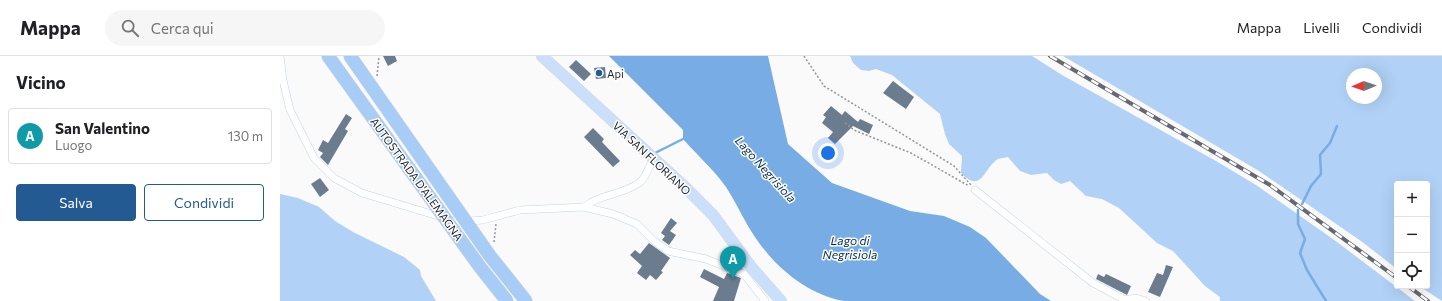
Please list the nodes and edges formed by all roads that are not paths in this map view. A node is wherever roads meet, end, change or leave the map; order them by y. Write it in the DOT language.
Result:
graph roads {
  1 [pos="280,56"];
  2 [pos="328,56"];
  3 [pos="350,56"];
  4 [pos="542,56"];
  5 [pos="654,160"];
  6 [pos="975,190"];
  7 [pos="584,207"];
  8 [pos="507,301"];
  9 [pos="526,301"];
  10 [pos="765,301"];
  11 [pos="780,301"];
  12 [pos="1146,301"];
  1 -- 7 [label="street"];
  2 -- 8 [label="highway, AUTOSTRADA D'ALEMAGNA, bridge"];
  3 -- 9 [label="highway, AUTOSTRADA D'ALEMAGNA, bridge"];
  4 -- 5 [label="main road, VIA SAN FLORIANO"];
  5 -- 7 [label="street"];
  5 -- 11 [label="main road, VIA SAN FLORIANO"];
  6 -- 12 [label="street"];
  7 -- 10 [label="street"];
}
